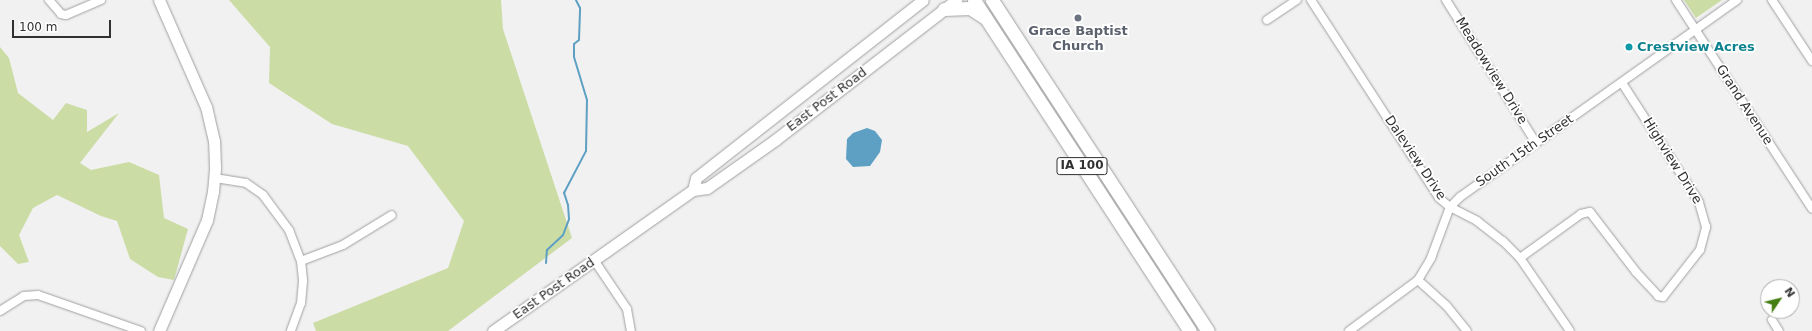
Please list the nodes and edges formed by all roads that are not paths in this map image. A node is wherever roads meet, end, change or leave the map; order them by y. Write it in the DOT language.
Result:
graph roads {
  1 [pos="49,0"];
  2 [pos="101,0"];
  3 [pos="159,0"];
  4 [pos="924,0"];
  5 [pos="956,0"];
  6 [pos="974,0"];
  7 [pos="992,0"];
  8 [pos="1004,0"];
  9 [pos="1297,0"];
  10 [pos="1311,0"];
  11 [pos="1446,0"];
  12 [pos="1676,0"];
  13 [pos="1737,0"];
  14 [pos="1772,0"];
  15 [pos="944,9"];
  16 [pos="986,19"];
  17 [pos="1267,20"];
  18 [pos="1010,27"];
  19 [pos="1696,30"];
  20 [pos="1812,61"];
  21 [pos="1622,83"];
  22 [pos="1536,142"];
  23 [pos="215,178"];
  24 [pos="693,190"];
  25 [pos="1450,208"];
  26 [pos="1812,209"];
  27 [pos="392,215"];
  28 [pos="1520,258"];
  29 [pos="594,260"];
  30 [pos="301,261"];
  31 [pos="1418,280"];
  32 [pos="0,311"];
  33 [pos="1772,320"];
  34 [pos="142,331"];
  35 [pos="159,331"];
  36 [pos="291,331"];
  37 [pos="493,331"];
  38 [pos="631,331"];
  39 [pos="1190,331"];
  40 [pos="1208,331"];
  41 [pos="1349,331"];
  42 [pos="1467,331"];
  43 [pos="1570,331"];
  44 [pos="1779,331"];
  1 -- 2 [label="street"];
  3 -- 23 [label="main road"];
  4 -- 24 [label="main road, East Post Road"];
  5 -- 15 [label="main road, East Post Road"];
  6 -- 16 [label="highway, IA 100"];
  7 -- 18 [label="highway, IA 100"];
  8 -- 18 [label="highway"];
  9 -- 17 [label="street"];
  10 -- 25 [label="street, Daleview Drive"];
  11 -- 22 [label="street, Meadowview Drive"];
  12 -- 19 [label="street, Grand Avenue"];
  13 -- 19 [label="street, South 15th Street"];
  14 -- 20 [label="street"];
  15 -- 16 [label="highway"];
  15 -- 24 [label="main road, East Post Road"];
  16 -- 39 [label="highway, IA 100"];
  18 -- 40 [label="highway, IA 100"];
  19 -- 21 [label="street, South 15th Street"];
  19 -- 26 [label="street, Grand Avenue"];
  21 -- 22 [label="street, South 15th Street"];
  21 -- 28 [label="street, Highview Drive"];
  22 -- 25 [label="street, South 15th Street"];
  23 -- 30 [label="street"];
  23 -- 35 [label="main road"];
  24 -- 29 [label="main road, East Post Road"];
  25 -- 28 [label="street, Daleview Drive"];
  25 -- 31 [label="street, South 15th Street"];
  27 -- 30 [label="street"];
  28 -- 43 [label="street, Daleview Drive"];
  29 -- 37 [label="main road, East Post Road"];
  29 -- 38 [label="street"];
  30 -- 36 [label="street"];
  31 -- 41 [label="street, South 15th Street"];
  31 -- 42 [label="street"];
  32 -- 34 [label="street"];
  33 -- 44 [label="street"];
}
